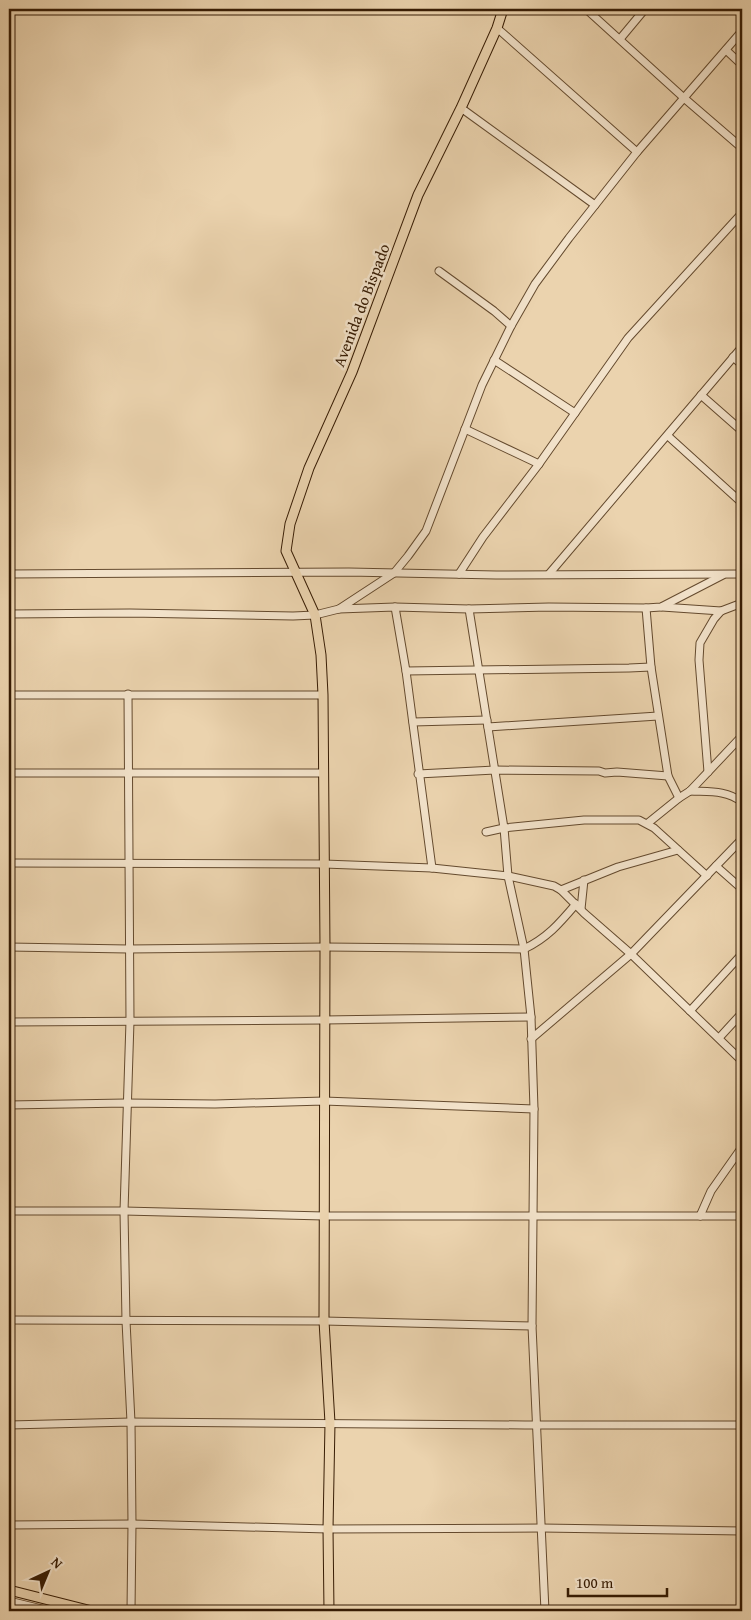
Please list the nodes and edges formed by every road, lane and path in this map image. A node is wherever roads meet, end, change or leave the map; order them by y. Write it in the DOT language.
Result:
graph roads {
  1 [pos="503,9"];
  2 [pos="586,9"];
  3 [pos="646,9"];
  4 [pos="497,28"];
  5 [pos="742,31"];
  6 [pos="620,39"];
  7 [pos="726,50"];
  8 [pos="742,65"];
  9 [pos="684,98"];
  10 [pos="461,108"];
  11 [pos="742,148"];
  12 [pos="637,152"];
  13 [pos="595,205"];
  14 [pos="742,213"];
  15 [pos="439,271"];
  16 [pos="511,326"];
  17 [pos="742,348"];
  18 [pos="733,357"];
  19 [pos="494,360"];
  20 [pos="742,365"];
  21 [pos="701,395"];
  22 [pos="575,413"];
  23 [pos="465,429"];
  24 [pos="742,431"];
  25 [pos="668,436"];
  26 [pos="539,464"];
  27 [pos="742,503"];
  28 [pos="296,573"];
  29 [pos="394,573"];
  30 [pos="9,574"];
  31 [pos="459,574"];
  32 [pos="549,574"];
  33 [pos="726,574"];
  34 [pos="742,574"];
  35 [pos="742,602"];
  36 [pos="395,607"];
  37 [pos="661,607"];
  38 [pos="646,608"];
  39 [pos="339,609"];
  40 [pos="469,609"];
  41 [pos="721,611"];
  42 [pos="9,614"];
  43 [pos="315,615"];
  44 [pos="651,666"];
  45 [pos="479,670"];
  46 [pos="406,671"];
  47 [pos="128,694"];
  48 [pos="9,695"];
  49 [pos="322,695"];
  50 [pos="658,716"];
  51 [pos="413,722"];
  52 [pos="488,724"];
  53 [pos="742,736"];
  54 [pos="495,770"];
  55 [pos="708,772"];
  56 [pos="9,773"];
  57 [pos="323,773"];
  58 [pos="129,774"];
  59 [pos="418,774"];
  60 [pos="668,776"];
  61 [pos="690,791"];
  62 [pos="678,798"];
  63 [pos="742,802"];
  64 [pos="648,823"];
  65 [pos="504,828"];
  66 [pos="486,832"];
  67 [pos="742,839"];
  68 [pos="678,850"];
  69 [pos="9,863"];
  70 [pos="130,863"];
  71 [pos="324,864"];
  72 [pos="716,866"];
  73 [pos="432,868"];
  74 [pos="508,876"];
  75 [pos="706,876"];
  76 [pos="584,880"];
  77 [pos="742,889"];
  78 [pos="561,890"];
  79 [pos="578,907"];
  80 [pos="9,947"];
  81 [pos="325,947"];
  82 [pos="128,949"];
  83 [pos="524,949"];
  84 [pos="631,954"];
  85 [pos="742,954"];
  86 [pos="690,1011"];
  87 [pos="742,1013"];
  88 [pos="531,1016"];
  89 [pos="324,1020"];
  90 [pos="130,1021"];
  91 [pos="9,1022"];
  92 [pos="719,1038"];
  93 [pos="531,1039"];
  94 [pos="742,1061"];
  95 [pos="324,1101"];
  96 [pos="126,1103"];
  97 [pos="9,1105"];
  98 [pos="534,1109"];
  99 [pos="742,1147"];
  100 [pos="9,1211"];
  101 [pos="124,1211"];
  102 [pos="324,1216"];
  103 [pos="700,1216"];
  104 [pos="742,1216"];
  105 [pos="533,1217"];
  106 [pos="9,1320"];
  107 [pos="126,1321"];
  108 [pos="324,1321"];
  109 [pos="532,1326"];
  110 [pos="131,1422"];
  111 [pos="330,1423"];
  112 [pos="9,1425"];
  113 [pos="538,1425"];
  114 [pos="742,1425"];
  115 [pos="132,1524"];
  116 [pos="9,1526"];
  117 [pos="542,1528"];
  118 [pos="328,1529"];
  119 [pos="742,1531"];
  120 [pos="9,1590"];
  121 [pos="9,1601"];
  122 [pos="50,1611"];
  123 [pos="92,1611"];
  124 [pos="131,1611"];
  125 [pos="329,1611"];
  126 [pos="546,1611"];
  1 -- 4 [label="main road, Avenida do Bispado"];
  2 -- 6 [label="street"];
  3 -- 6 [label="street"];
  4 -- 10 [label="main road, Avenida do Bispado"];
  4 -- 12 [label="street"];
  5 -- 7 [label="street"];
  6 -- 9 [label="street"];
  7 -- 8 [label="street"];
  7 -- 9 [label="street"];
  9 -- 11 [label="street"];
  9 -- 12 [label="street"];
  10 -- 13 [label="street"];
  10 -- 28 [label="main road, Avenida do Bispado"];
  12 -- 13 [label="street"];
  13 -- 16 [label="street"];
  14 -- 22 [label="street"];
  15 -- 16 [label="street"];
  16 -- 19 [label="street"];
  17 -- 18 [label="street"];
  18 -- 20 [label="street"];
  18 -- 21 [label="street"];
  19 -- 22 [label="street"];
  19 -- 23 [label="street"];
  21 -- 24 [label="street"];
  21 -- 25 [label="street"];
  22 -- 26 [label="street"];
  23 -- 26 [label="street"];
  23 -- 29 [label="street"];
  25 -- 27 [label="street"];
  25 -- 32 [label="street"];
  26 -- 31 [label="street"];
  28 -- 29 [label="street"];
  28 -- 30 [label="street"];
  28 -- 43 [label="main road, Avenida do Bispado"];
  29 -- 31 [label="street"];
  29 -- 39 [label="street"];
  31 -- 32 [label="street"];
  32 -- 33 [label="street"];
  33 -- 34 [label="street"];
  33 -- 37 [label="street"];
  35 -- 41 [label="street"];
  36 -- 39 [label="street"];
  36 -- 40 [label="street"];
  36 -- 46 [label="street"];
  37 -- 38 [label="street"];
  37 -- 41 [label="street"];
  38 -- 40 [label="street"];
  38 -- 44 [label="street"];
  39 -- 43 [label="street"];
  40 -- 45 [label="street"];
  41 -- 55 [label="street"];
  42 -- 43 [label="street"];
  43 -- 49 [label="main road, Avenida do Bispado"];
  44 -- 45 [label="street"];
  44 -- 50 [label="street"];
  45 -- 46 [label="street"];
  45 -- 52 [label="street"];
  46 -- 51 [label="street"];
  47 -- 48 [label="street"];
  47 -- 49 [label="street"];
  47 -- 58 [label="street"];
  49 -- 57 [label="main road, Avenida do Bispado"];
  50 -- 52 [label="street"];
  50 -- 60 [label="street"];
  51 -- 52 [label="street"];
  51 -- 59 [label="street"];
  52 -- 54 [label="street"];
  53 -- 55 [label="street"];
  54 -- 59 [label="street"];
  54 -- 60 [label="street"];
  54 -- 65 [label="street"];
  55 -- 61 [label="street"];
  56 -- 58 [label="street"];
  57 -- 58 [label="street"];
  57 -- 71 [label="main road, Avenida do Bispado"];
  58 -- 70 [label="street"];
  59 -- 73 [label="street"];
  60 -- 62 [label="street"];
  61 -- 62 [label="street"];
  61 -- 63 [label="street"];
  62 -- 64 [label="street"];
  64 -- 65 [label="street"];
  64 -- 68 [label="street"];
  65 -- 66 [label="street"];
  65 -- 74 [label="street"];
  67 -- 72 [label="street"];
  68 -- 75 [label="street"];
  68 -- 76 [label="street"];
  69 -- 70 [label="street"];
  70 -- 71 [label="street"];
  70 -- 82 [label="street"];
  71 -- 73 [label="street"];
  71 -- 81 [label="main road, Avenida do Bispado"];
  72 -- 75 [label="street"];
  72 -- 77 [label="street"];
  73 -- 74 [label="street"];
  74 -- 78 [label="street"];
  74 -- 83 [label="street"];
  75 -- 84 [label="street"];
  76 -- 78 [label="street"];
  76 -- 79 [label="street"];
  78 -- 79 [label="street"];
  79 -- 83 [label="street"];
  79 -- 84 [label="street"];
  80 -- 82 [label="street"];
  81 -- 82 [label="street"];
  81 -- 83 [label="street"];
  81 -- 89 [label="main road, Avenida do Bispado"];
  82 -- 90 [label="street"];
  83 -- 88 [label="street"];
  84 -- 86 [label="street"];
  84 -- 93 [label="street"];
  85 -- 86 [label="street"];
  86 -- 92 [label="street"];
  87 -- 92 [label="street"];
  88 -- 89 [label="street"];
  88 -- 93 [label="street"];
  89 -- 90 [label="street"];
  89 -- 95 [label="main road, Avenida do Bispado"];
  90 -- 91 [label="street"];
  90 -- 96 [label="street"];
  92 -- 94 [label="street"];
  93 -- 98 [label="street"];
  95 -- 96 [label="street"];
  95 -- 98 [label="street"];
  95 -- 102 [label="main road, Avenida do Bispado"];
  96 -- 97 [label="street"];
  96 -- 101 [label="street"];
  98 -- 105 [label="street"];
  99 -- 103 [label="street"];
  100 -- 101 [label="street"];
  101 -- 102 [label="street"];
  101 -- 107 [label="street"];
  102 -- 105 [label="street"];
  102 -- 108 [label="main road, Avenida do Bispado"];
  103 -- 104 [label="street"];
  103 -- 105 [label="street"];
  105 -- 109 [label="street"];
  106 -- 107 [label="street"];
  107 -- 108 [label="street"];
  107 -- 110 [label="street"];
  108 -- 109 [label="street"];
  108 -- 111 [label="main road, Avenida do Bispado"];
  109 -- 113 [label="street"];
  110 -- 111 [label="street"];
  110 -- 112 [label="street"];
  110 -- 115 [label="street"];
  111 -- 113 [label="street"];
  111 -- 118 [label="main road, Avenida do Bispado"];
  113 -- 114 [label="street"];
  113 -- 117 [label="street"];
  115 -- 116 [label="street"];
  115 -- 118 [label="street"];
  115 -- 124 [label="street"];
  117 -- 118 [label="street"];
  117 -- 119 [label="street"];
  117 -- 126 [label="street"];
  118 -- 125 [label="main road, Avenida do Bispado"];
  120 -- 123 [label="main road"];
  121 -- 122 [label="street"];
}
